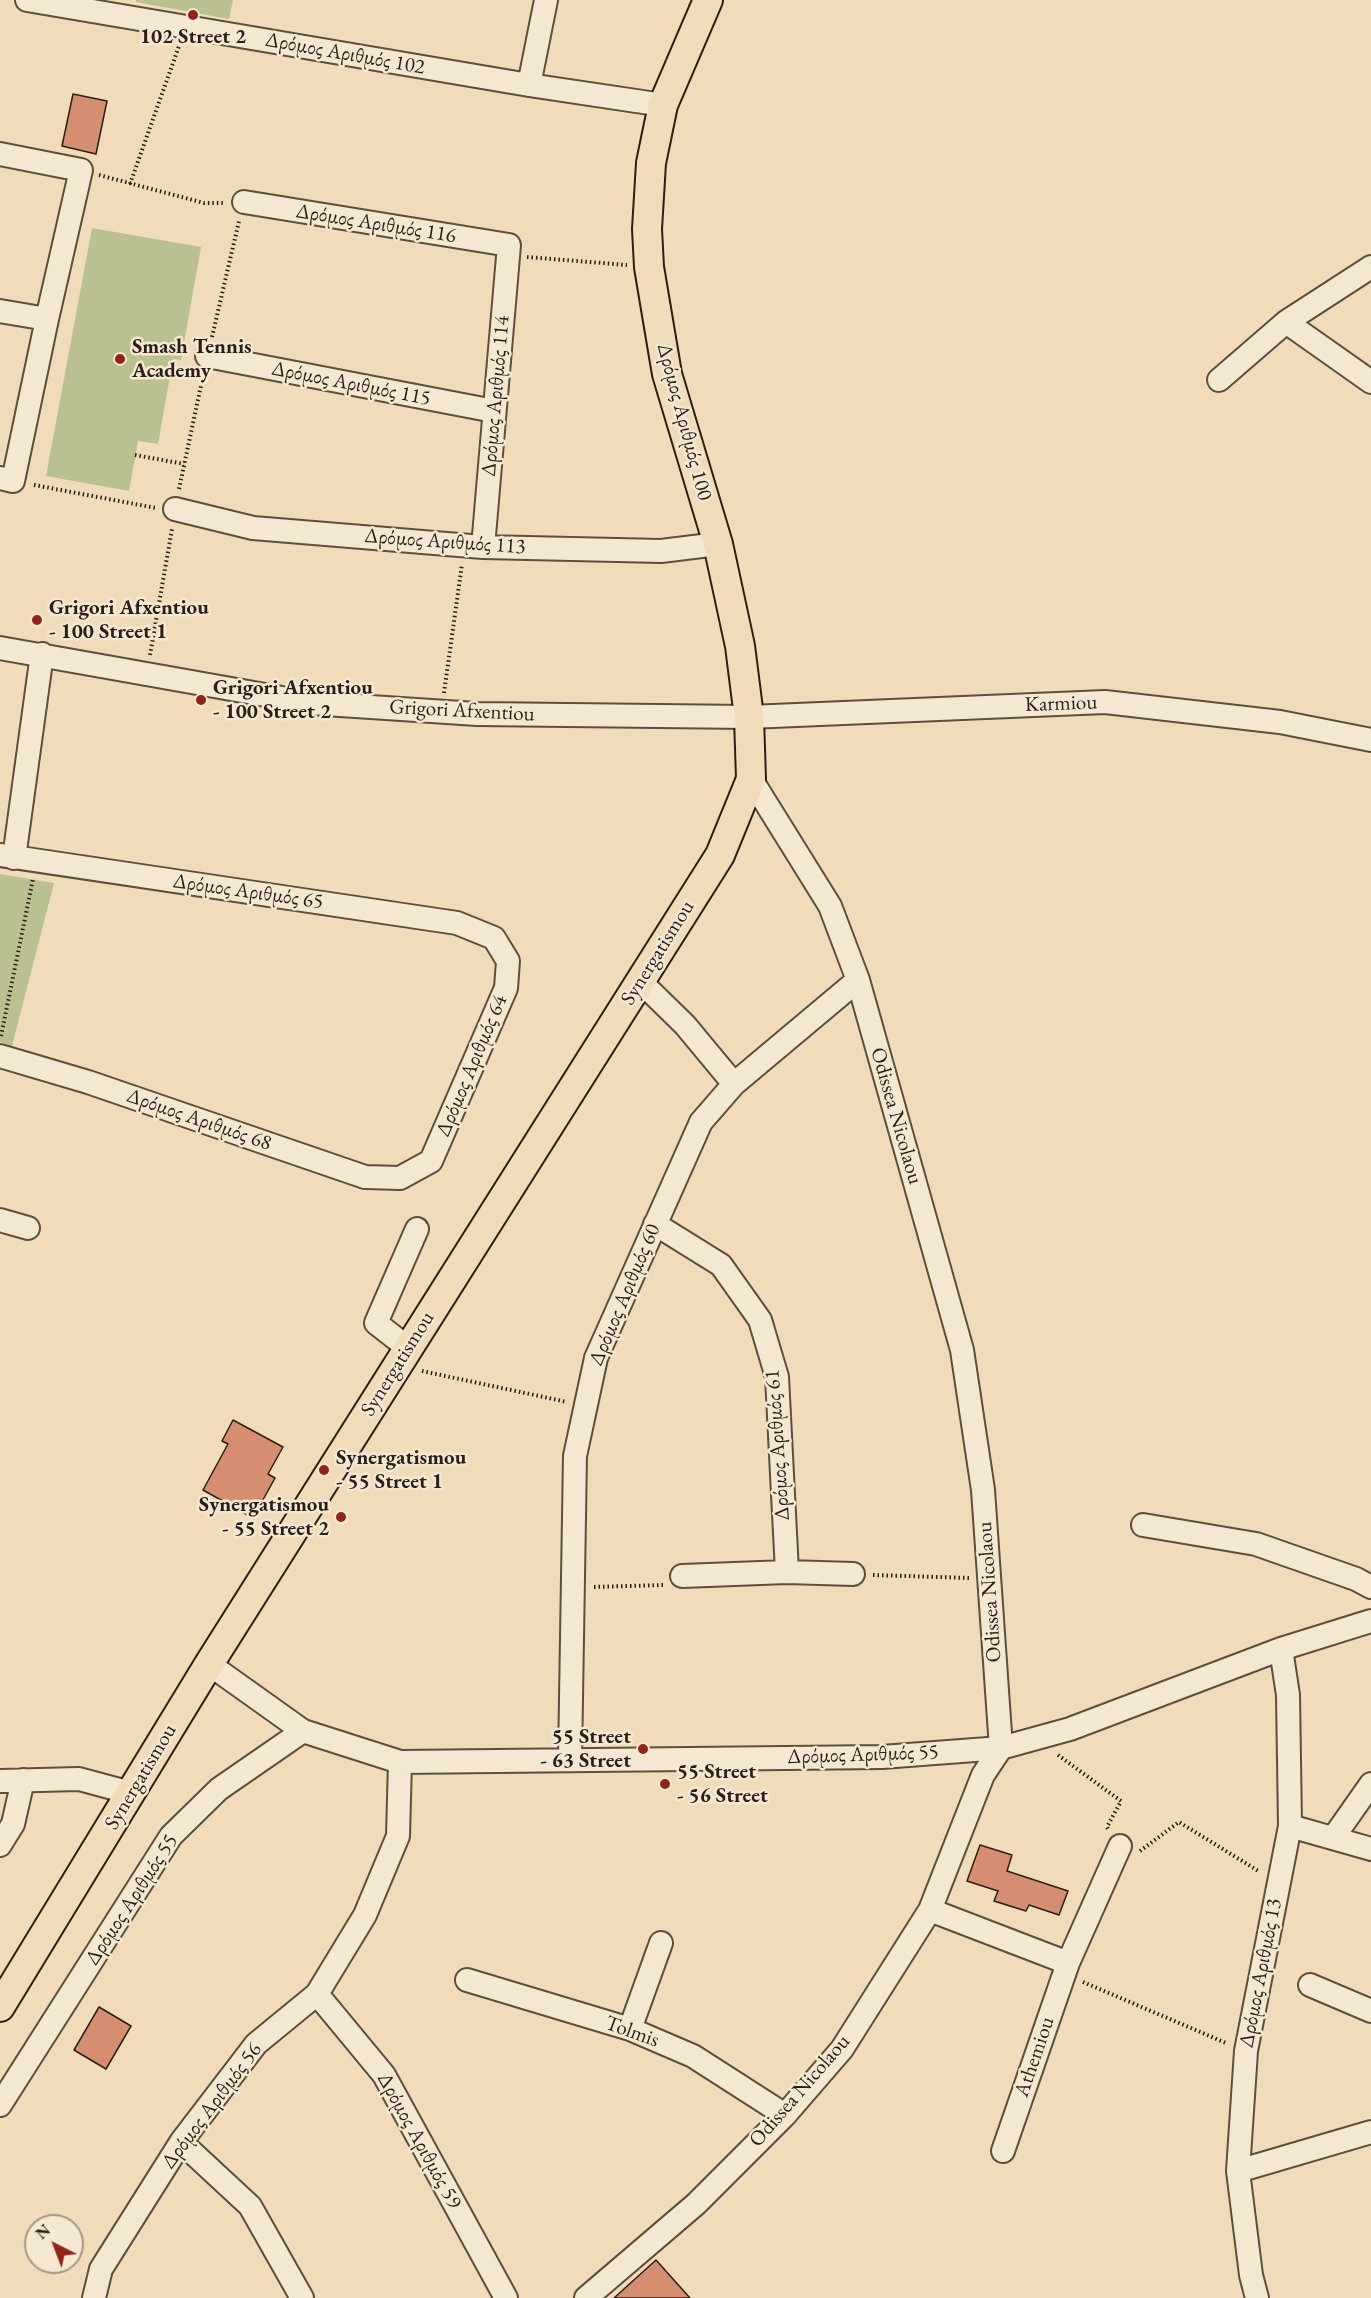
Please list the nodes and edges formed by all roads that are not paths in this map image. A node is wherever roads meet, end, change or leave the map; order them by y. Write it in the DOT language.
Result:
graph roads {
  1 [pos="27,0"];
  2 [pos="546,0"];
  3 [pos="708,0"];
  4 [pos="529,85"];
  5 [pos="663,105"];
  6 [pos="0,154"];
  7 [pos="244,202"];
  8 [pos="509,245"];
  9 [pos="1371,267"];
  10 [pos="0,311"];
  11 [pos="46,319"];
  12 [pos="1286,322"];
  13 [pos="207,356"];
  14 [pos="1219,380"];
  15 [pos="1371,382"];
  16 [pos="494,411"];
  17 [pos="6,480"];
  18 [pos="175,510"];
  19 [pos="718,544"];
  20 [pos="474,546"];
  21 [pos="0,648"];
  22 [pos="42,654"];
  23 [pos="749,717"];
  24 [pos="1371,740"];
  25 [pos="751,779"];
  26 [pos="7,857"];
  27 [pos="494,938"];
  28 [pos="858,980"];
  29 [pos="640,981"];
  30 [pos="0,1056"];
  31 [pos="734,1084"];
  32 [pos="400,1178"];
  33 [pos="0,1220"];
  34 [pos="655,1224"];
  35 [pos="28,1228"];
  36 [pos="417,1229"];
  37 [pos="403,1357"];
  38 [pos="1143,1525"];
  39 [pos="787,1572"];
  40 [pos="853,1574"];
  41 [pos="682,1576"];
  42 [pos="1371,1587"];
  43 [pos="1371,1621"];
  44 [pos="1281,1649"];
  45 [pos="209,1664"];
  46 [pos="303,1731"];
  47 [pos="1001,1748"];
  48 [pos="570,1760"];
  49 [pos="400,1762"];
  50 [pos="23,1780"];
  51 [pos="0,1781"];
  52 [pos="1371,1784"];
  53 [pos="131,1793"];
  54 [pos="1290,1826"];
  55 [pos="1333,1838"];
  56 [pos="0,1845"];
  57 [pos="1120,1846"];
  58 [pos="1371,1849"];
  59 [pos="930,1910"];
  60 [pos="661,1943"];
  61 [pos="1066,1969"];
  62 [pos="466,1980"];
  63 [pos="1310,1985"];
  64 [pos="317,1994"];
  65 [pos="0,2007"];
  66 [pos="1371,2011"];
  67 [pos="630,2029"];
  68 [pos="0,2105"];
  69 [pos="784,2115"];
  70 [pos="1371,2132"];
  71 [pos="181,2142"];
  72 [pos="1003,2151"];
  73 [pos="1238,2171"];
  74 [pos="94,2298"];
  75 [pos="302,2298"];
  76 [pos="506,2298"];
  77 [pos="586,2298"];
  78 [pos="1257,2298"];
  1 -- 4 [label="street, Δρόμος Αριθμός 102"];
  2 -- 4 [label="street"];
  3 -- 5 [label="main road, Δρόμος Αριθμός 100"];
  4 -- 5 [label="street, Δρόμος Αριθμός 102"];
  5 -- 19 [label="main road, Δρόμος Αριθμός 100"];
  6 -- 11 [label="street"];
  7 -- 8 [label="street, Δρόμος Αριθμός 116"];
  8 -- 16 [label="street, Δρόμος Αριθμός 114"];
  9 -- 12 [label="street"];
  10 -- 11 [label="street"];
  11 -- 17 [label="street"];
  12 -- 14 [label="street"];
  12 -- 15 [label="street"];
  13 -- 16 [label="street, Δρόμος Αριθμός 115"];
  16 -- 20 [label="street, Δρόμος Αριθμός 114"];
  18 -- 20 [label="street, Δρόμος Αριθμός 113"];
  19 -- 20 [label="street, Δρόμος Αριθμός 113"];
  19 -- 23 [label="main road, Δρόμος Αριθμός 100"];
  21 -- 22 [label="street, Grigori Afxentiou"];
  22 -- 23 [label="street, Grigori Afxentiou"];
  22 -- 26 [label="street"];
  23 -- 24 [label="street, Karmiou"];
  23 -- 25 [label="main road, Δρόμος Αριθμός 100"];
  25 -- 28 [label="street, Odissea Nicolaou"];
  25 -- 29 [label="main road, Synergatismou"];
  26 -- 27 [label="street, Δρόμος Αριθμός 65"];
  27 -- 32 [label="street, Δρόμος Αριθμός 64"];
  28 -- 31 [label="street, Δρόμος Αριθμός 60"];
  28 -- 47 [label="street, Odissea Nicolaou"];
  29 -- 31 [label="street"];
  29 -- 37 [label="main road, Synergatismou"];
  30 -- 32 [label="street, Δρόμος Αριθμός 68"];
  31 -- 34 [label="street, Δρόμος Αριθμός 60"];
  33 -- 35 [label="street"];
  34 -- 39 [label="street, Δρόμος Αριθμός 61"];
  34 -- 48 [label="street, Δρόμος Αριθμός 60"];
  36 -- 37 [label="street"];
  37 -- 45 [label="main road, Synergatismou"];
  38 -- 42 [label="street"];
  39 -- 40 [label="street"];
  39 -- 41 [label="street"];
  43 -- 44 [label="street, Δρόμος Αριθμός 55"];
  44 -- 47 [label="street, Δρόμος Αριθμός 55"];
  44 -- 54 [label="street, Δρόμος Αριθμός 13"];
  45 -- 46 [label="street, Δρόμος Αριθμός 55"];
  45 -- 53 [label="main road, Synergatismou"];
  46 -- 49 [label="street, Δρόμος Αριθμός 55"];
  46 -- 68 [label="street, Δρόμος Αριθμός 55"];
  47 -- 48 [label="street, Δρόμος Αριθμός 55"];
  47 -- 59 [label="street, Odissea Nicolaou"];
  48 -- 49 [label="street, Δρόμος Αριθμός 55"];
  49 -- 64 [label="street, Δρόμος Αριθμός 56"];
  50 -- 51 [label="street"];
  50 -- 53 [label="street"];
  50 -- 56 [label="street"];
  52 -- 55 [label="street"];
  53 -- 65 [label="main road, Synergatismou"];
  54 -- 55 [label="street"];
  54 -- 73 [label="street, Δρόμος Αριθμός 13"];
  55 -- 58 [label="street"];
  57 -- 61 [label="street, Athemiou"];
  59 -- 61 [label="street"];
  59 -- 69 [label="street, Odissea Nicolaou"];
  60 -- 67 [label="street"];
  61 -- 72 [label="street, Athemiou"];
  62 -- 67 [label="street, Tolmis"];
  63 -- 66 [label="street"];
  64 -- 71 [label="street, Δρόμος Αριθμός 56"];
  64 -- 76 [label="street, Δρόμος Αριθμός 59"];
  67 -- 69 [label="street, Tolmis"];
  69 -- 77 [label="street, Odissea Nicolaou"];
  70 -- 73 [label="street"];
  71 -- 74 [label="street, Δρόμος Αριθμός 56"];
  71 -- 75 [label="street"];
  73 -- 78 [label="street, Δρόμος Αριθμός 13"];
}
